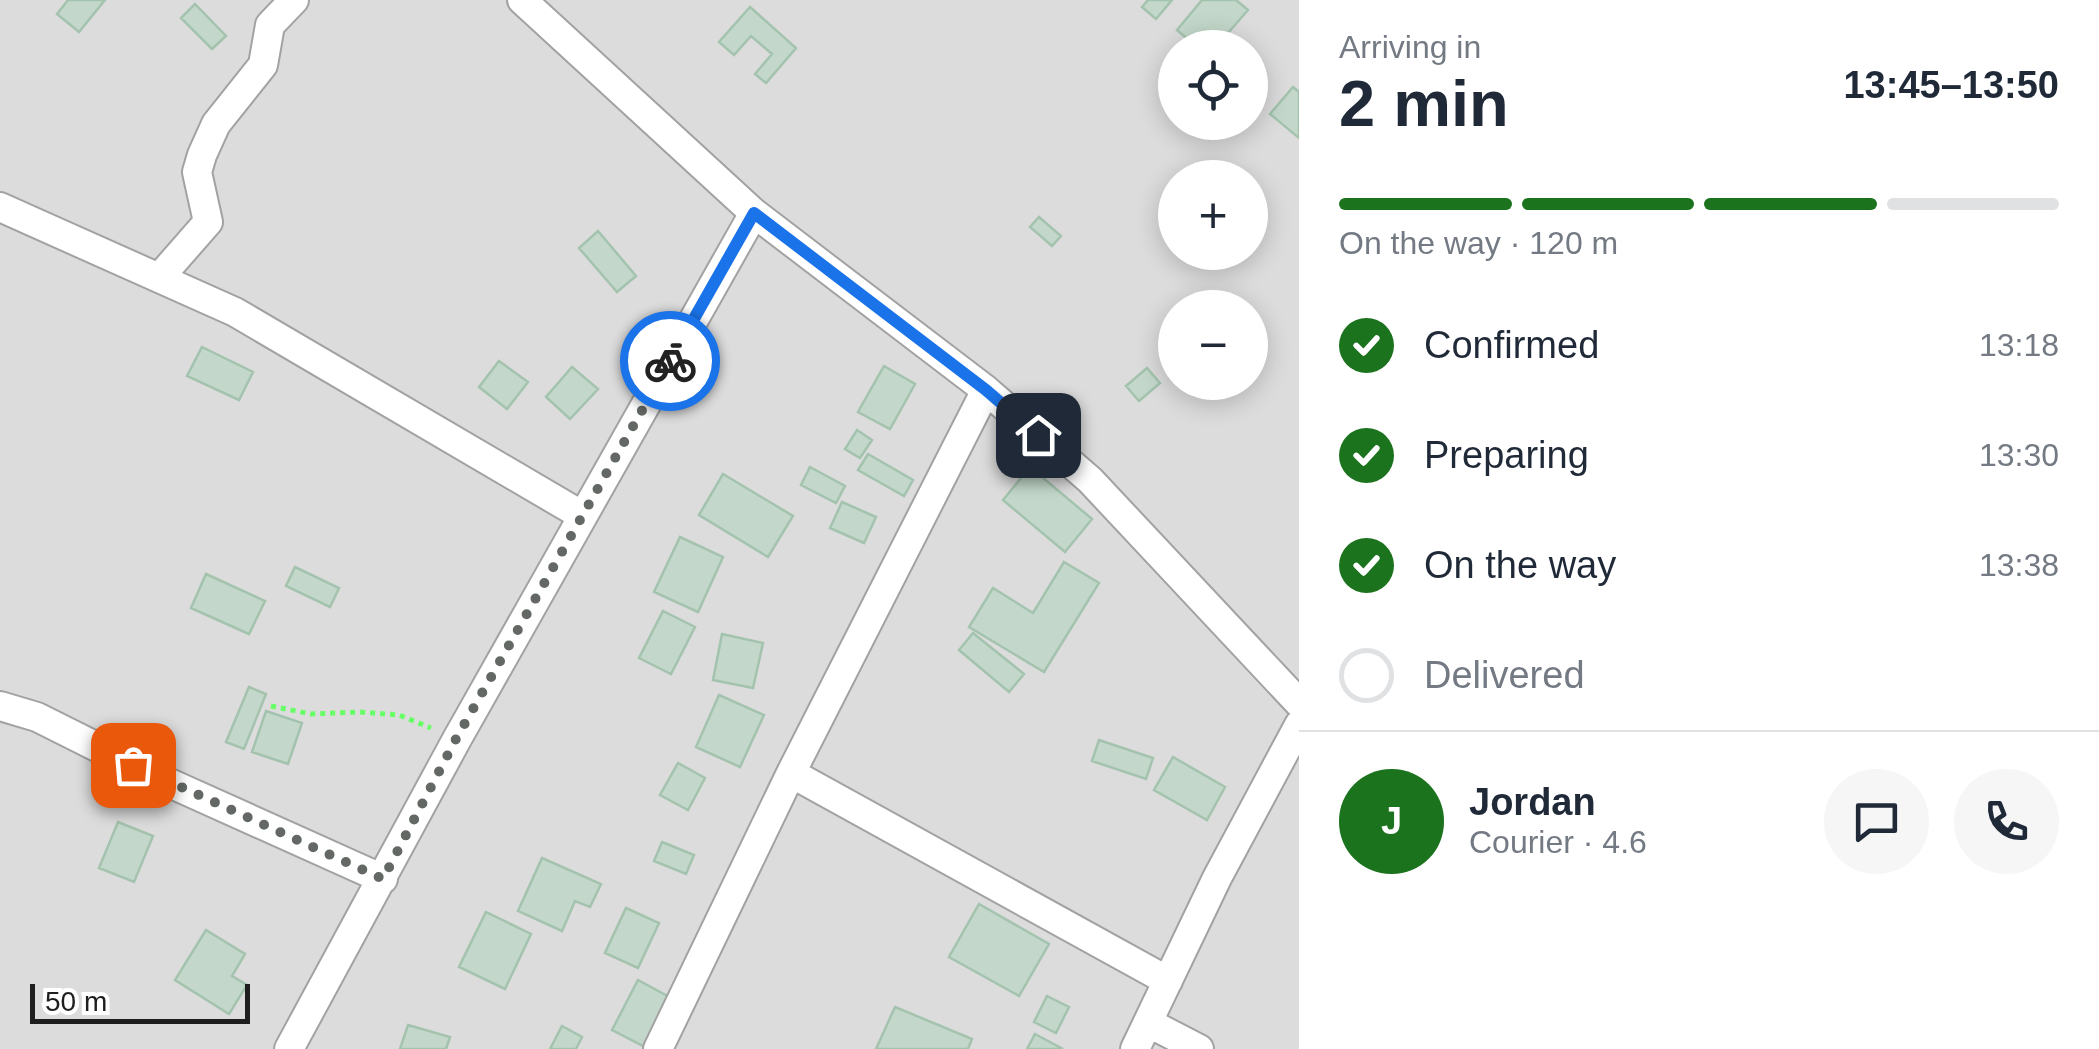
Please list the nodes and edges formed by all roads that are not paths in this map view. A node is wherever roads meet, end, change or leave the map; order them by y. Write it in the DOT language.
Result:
graph roads {
  1 [pos="294,0"];
  2 [pos="522,0"];
  3 [pos="0,206"];
  4 [pos="754,213"];
  5 [pos="159,278"];
  6 [pos="986,390"];
  7 [pos="583,516"];
  8 [pos="1299,703"];
  9 [pos="0,706"];
  10 [pos="1299,724"];
  11 [pos="791,773"];
  12 [pos="383,879"];
  13 [pos="1168,981"];
  14 [pos="1149,1023"];
  15 [pos="289,1049"];
  16 [pos="658,1049"];
  17 [pos="1136,1049"];
  18 [pos="1199,1049"];
  1 -- 5 [label="street"];
  2 -- 4 [label="street"];
  3 -- 5 [label="street"];
  4 -- 6 [label="street"];
  4 -- 7 [label="street"];
  5 -- 7 [label="street"];
  6 -- 8 [label="street"];
  6 -- 11 [label="street"];
  7 -- 12 [label="street"];
  9 -- 12 [label="street"];
  10 -- 13 [label="street"];
  11 -- 13 [label="street"];
  11 -- 16 [label="street"];
  12 -- 15 [label="street"];
  13 -- 14 [label="street"];
  14 -- 17 [label="street"];
  14 -- 18 [label="street"];
}
